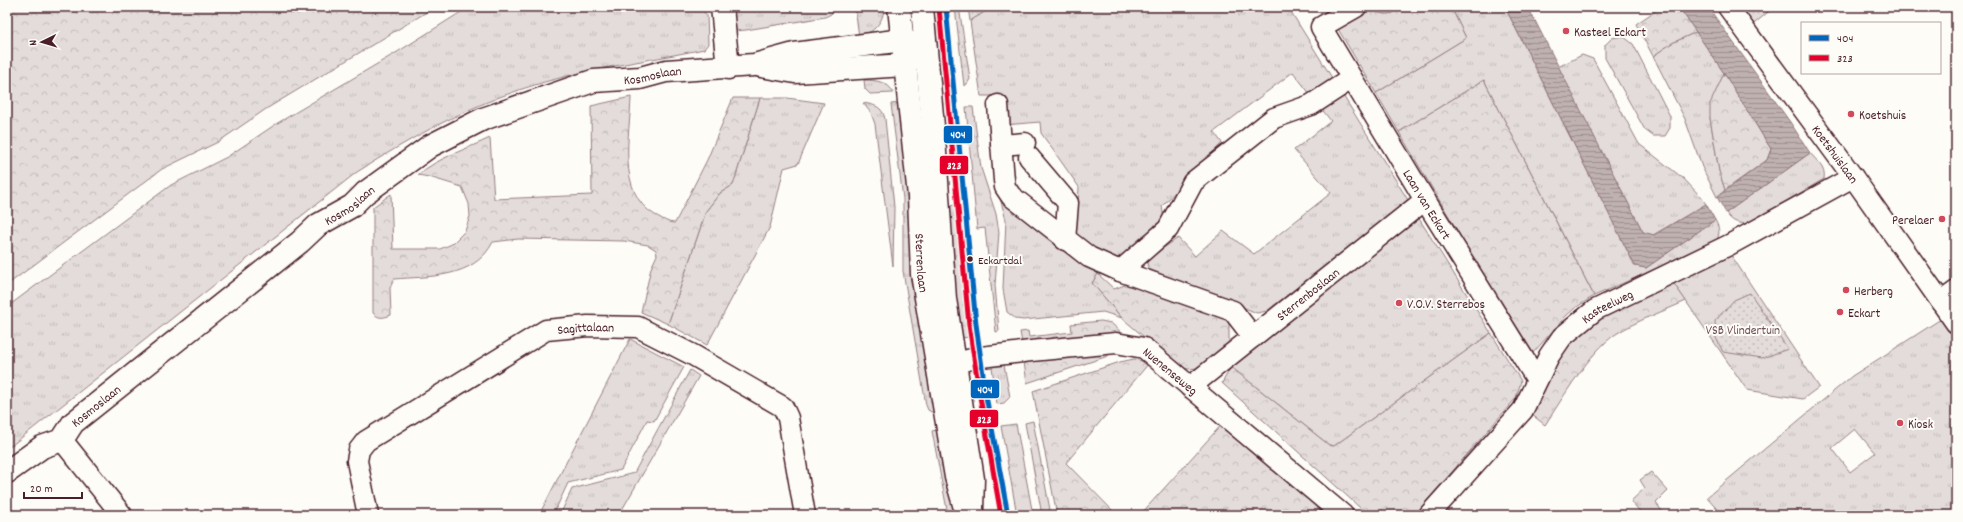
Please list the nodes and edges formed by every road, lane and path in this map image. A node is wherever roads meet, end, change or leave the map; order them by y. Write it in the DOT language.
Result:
graph roads {
  1 [pos="722,7"];
  2 [pos="899,7"];
  3 [pos="922,7"];
  4 [pos="1356,7"];
  5 [pos="1728,7"];
  6 [pos="903,40"];
  7 [pos="926,48"];
  8 [pos="754,65"];
  9 [pos="905,65"];
  10 [pos="728,68"];
  11 [pos="1351,79"];
  12 [pos="998,105"];
  13 [pos="1001,145"];
  14 [pos="1853,177"];
  15 [pos="1425,200"];
  16 [pos="1065,240"];
  17 [pos="1120,271"];
  18 [pos="1948,296"];
  19 [pos="1956,323"];
  20 [pos="1253,337"];
  21 [pos="946,370"];
  22 [pos="1537,380"];
  23 [pos="1190,387"];
  24 [pos="62,440"];
  25 [pos="7,472"];
  26 [pos="122,515"];
  27 [pos="368,515"];
  28 [pos="805,515"];
  29 [pos="967,515"];
  30 [pos="971,515"];
  31 [pos="1343,515"];
  32 [pos="1429,515"];
  1 -- 10 [label="street"];
  2 -- 6 [label="street, Sterrenlaan"];
  3 -- 7 [label="street, Sterrenlaan"];
  4 -- 11 [label="street, Laan van Eckart"];
  5 -- 14 [label="street, Koetshuislaan"];
  6 -- 7 [label="street, Kosmoslaan"];
  6 -- 8 [label="street, Kosmoslaan"];
  6 -- 9 [label="street, Sterrenlaan"];
  7 -- 9 [label="street"];
  7 -- 21 [label="street, Sterrenlaan"];
  8 -- 9 [label="street, Kosmoslaan"];
  8 -- 10 [label="street, Kosmoslaan"];
  9 -- 21 [label="street, Sterrenlaan"];
  10 -- 24 [label="street, Kosmoslaan"];
  11 -- 15 [label="street, Laan van Eckart"];
  11 -- 17 [label="street"];
  12 -- 13 [label="street"];
  13 -- 16 [label="street"];
  13 -- 16 [label="street"];
  14 -- 18 [label="street, Koetshuislaan"];
  14 -- 22 [label="street, Kasteelweg"];
  15 -- 20 [label="street, Sterrenboslaan"];
  15 -- 22 [label="street, Laan van Eckart"];
  16 -- 17 [label="street"];
  17 -- 20 [label="street"];
  18 -- 19 [label="street, Koetshuislaan"];
  20 -- 23 [label="street, Sterrenboslaan"];
  21 -- 23 [label="street, Nuenenseweg"];
  21 -- 29 [label="street, Sterrenlaan"];
  21 -- 30 [label="street, Sterrenlaan"];
  22 -- 32 [label="street, Kasteelweg"];
  23 -- 31 [label="street, Nuenenseweg"];
  24 -- 25 [label="street, Kosmoslaan"];
  24 -- 26 [label="street"];
  27 -- 28 [label="street, Sagittalaan"];
}
